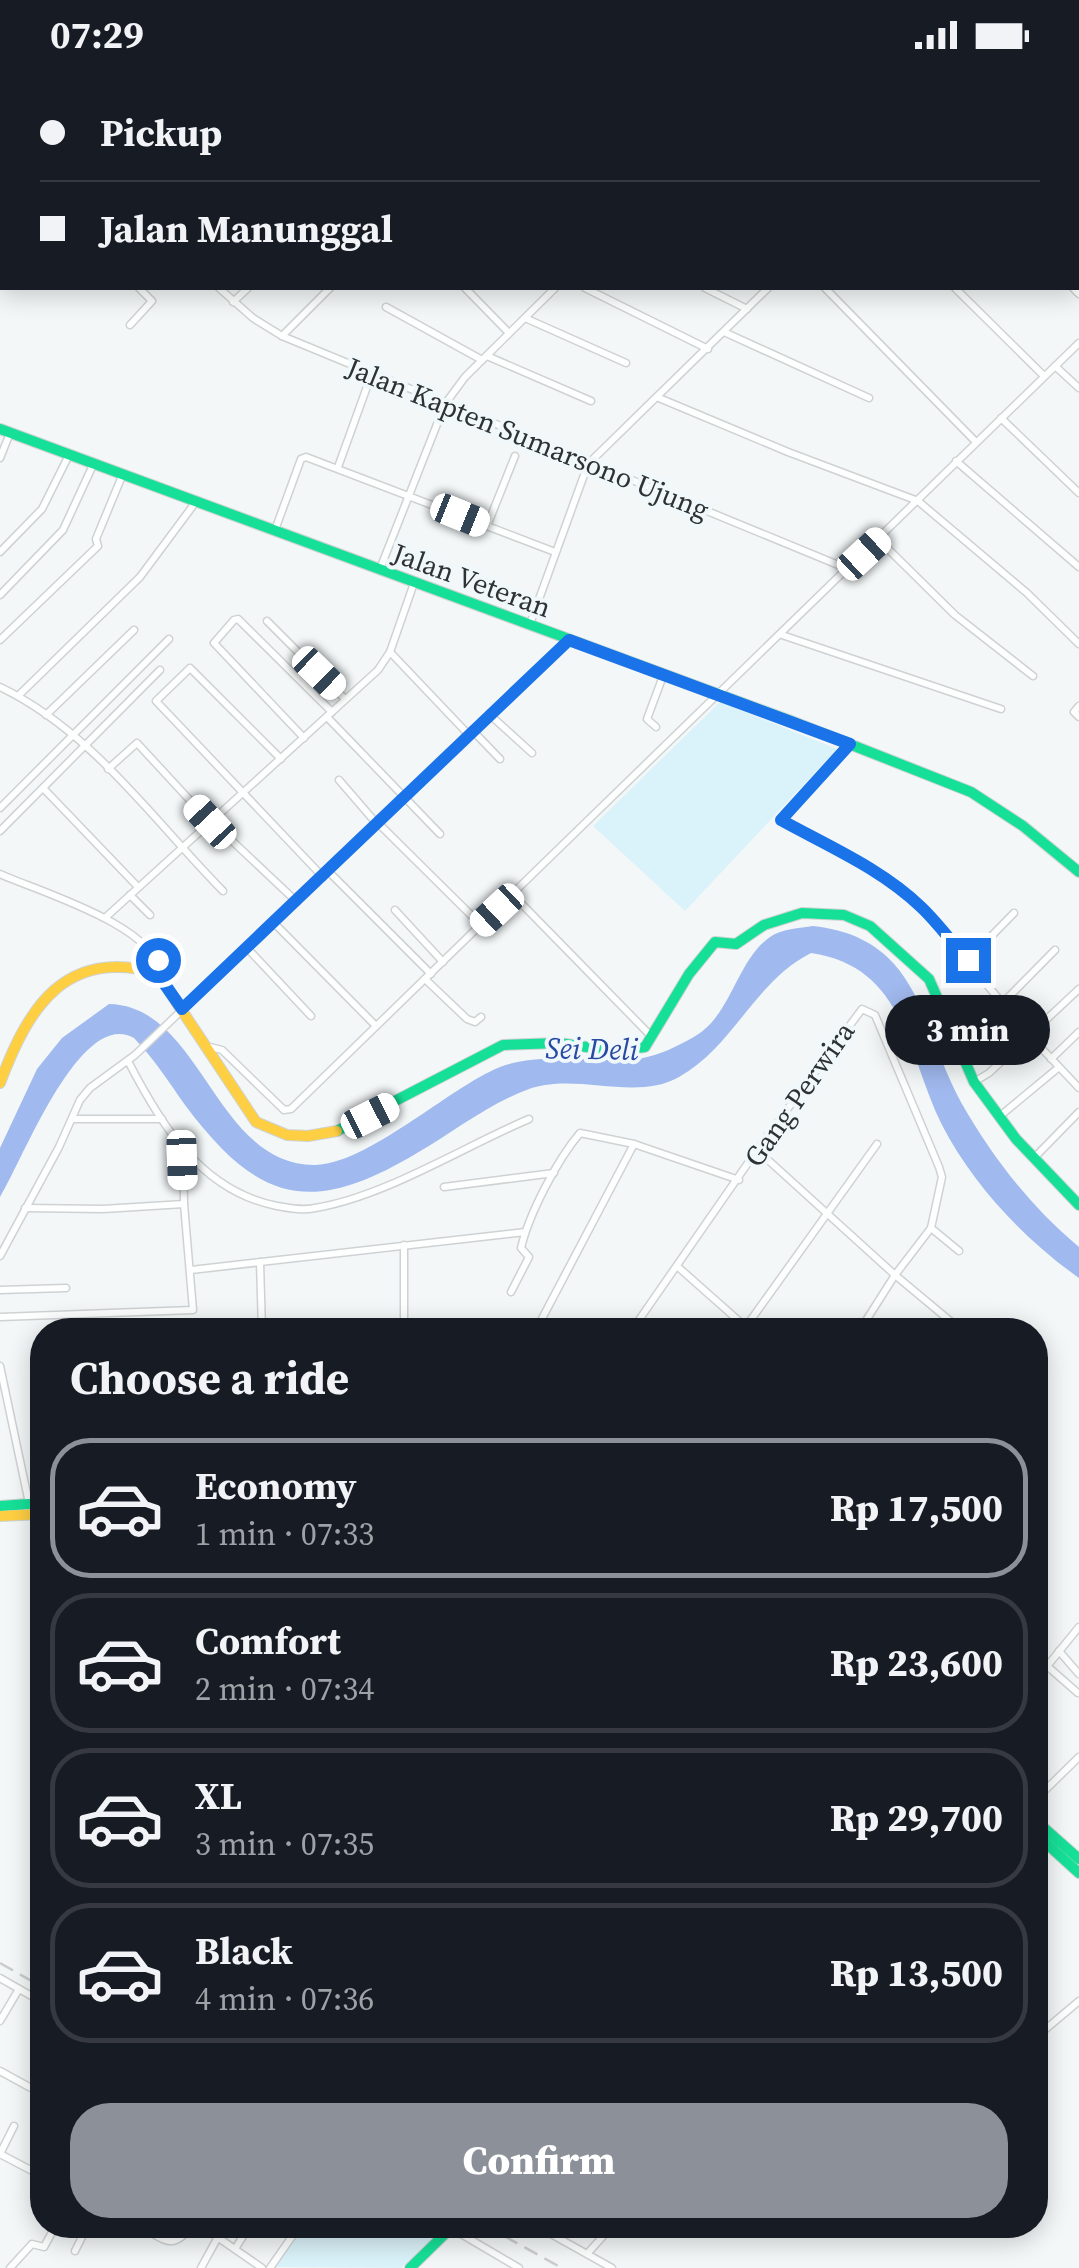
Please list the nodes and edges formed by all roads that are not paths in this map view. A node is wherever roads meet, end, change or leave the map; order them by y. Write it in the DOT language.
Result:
graph roads {
  1 [pos="141,290"];
  2 [pos="221,290"];
  3 [pos="246,290"];
  4 [pos="328,290"];
  5 [pos="467,290"];
  6 [pos="553,290"];
  7 [pos="589,290"];
  8 [pos="709,290"];
  9 [pos="766,290"];
  10 [pos="827,290"];
  11 [pos="957,290"];
  12 [pos="233,302"];
  13 [pos="386,307"];
  14 [pos="747,309"];
  15 [pos="524,318"];
  16 [pos="130,325"];
  17 [pos="724,332"];
  18 [pos="509,333"];
  19 [pos="282,336"];
  20 [pos="1079,343"];
  21 [pos="708,348"];
  22 [pos="485,358"];
  23 [pos="626,363"];
  24 [pos="1055,366"];
  25 [pos="372,374"];
  26 [pos="1044,376"];
  27 [pos="1079,388"];
  28 [pos="659,398"];
  29 [pos="869,398"];
  30 [pos="591,401"];
  31 [pos="445,404"];
  32 [pos="1001,418"];
  33 [pos="5,431"];
  34 [pos="976,442"];
  35 [pos="69,456"];
  36 [pos="515,456"];
  37 [pos="0,458"];
  38 [pos="956,461"];
  39 [pos="588,464"];
  40 [pos="94,465"];
  41 [pos="338,467"];
  42 [pos="122,476"];
  43 [pos="1079,492"];
  44 [pos="407,494"];
  45 [pos="918,500"];
  46 [pos="195,502"];
  47 [pos="487,526"];
  48 [pos="274,532"];
  49 [pos="879,540"];
  50 [pos="0,552"];
  51 [pos="555,552"];
  52 [pos="1079,567"];
  53 [pos="848,569"];
  54 [pos="380,570"];
  55 [pos="414,583"];
  56 [pos="0,595"];
  57 [pos="267,621"];
  58 [pos="530,625"];
  59 [pos="134,630"];
  60 [pos="782,634"];
  61 [pos="170,638"];
  62 [pos="0,640"];
  63 [pos="569,640"];
  64 [pos="1079,644"];
  65 [pos="390,652"];
  66 [pos="160,670"];
  67 [pos="664,674"];
  68 [pos="1033,676"];
  69 [pos="0,687"];
  70 [pos="720,695"];
  71 [pos="18,696"];
  72 [pos="345,699"];
  73 [pos="1079,706"];
  74 [pos="1001,710"];
  75 [pos="329,714"];
  76 [pos="489,714"];
  77 [pos="46,715"];
  78 [pos="1079,716"];
  79 [pos="656,727"];
  80 [pos="470,732"];
  81 [pos="72,734"];
  82 [pos="304,738"];
  83 [pos="850,744"];
  84 [pos="86,745"];
  85 [pos="532,753"];
  86 [pos="281,759"];
  87 [pos="500,759"];
  88 [pos="108,769"];
  89 [pos="340,780"];
  90 [pos="44,789"];
  91 [pos="244,794"];
  92 [pos="405,797"];
  93 [pos="0,808"];
  94 [pos="211,822"];
  95 [pos="378,823"];
  96 [pos="0,831"];
  97 [pos="440,834"];
  98 [pos="180,848"];
  99 [pos="1079,872"];
  100 [pos="0,874"];
  101 [pos="326,874"];
  102 [pos="138,887"];
  103 [pos="223,891"];
  104 [pos="130,895"];
  105 [pos="513,896"];
  106 [pos="296,902"];
  107 [pos="395,910"];
  108 [pos="1014,913"];
  109 [pos="150,915"];
  110 [pos="106,918"];
  111 [pos="274,924"];
  112 [pos="481,925"];
  113 [pos="248,949"];
  114 [pos="1055,950"];
  115 [pos="968,960"];
  116 [pos="443,962"];
  117 [pos="157,973"];
  118 [pos="428,976"];
  119 [pos="1079,988"];
  120 [pos="1004,1004"];
  121 [pos="182,1009"];
  122 [pos="312,1016"];
  123 [pos="481,1016"];
  124 [pos="376,1026"];
  125 [pos="974,1032"];
  126 [pos="1079,1032"];
  127 [pos="1030,1035"];
  128 [pos="653,1038"];
  129 [pos="206,1046"];
  130 [pos="131,1058"];
  131 [pos="1051,1059"];
  132 [pos="4,1063"];
  133 [pos="1058,1068"];
  134 [pos="974,1082"];
  135 [pos="0,1083"];
  136 [pos="1079,1088"];
  137 [pos="1079,1112"];
  138 [pos="1000,1116"];
  139 [pos="72,1119"];
  140 [pos="162,1119"];
  141 [pos="528,1119"];
  142 [pos="634,1144"];
  143 [pos="877,1144"];
  144 [pos="183,1147"];
  145 [pos="758,1150"];
  146 [pos="1034,1159"];
  147 [pos="554,1173"];
  148 [pos="740,1180"];
  149 [pos="444,1186"];
  150 [pos="184,1204"];
  151 [pos="1079,1205"];
  152 [pos="25,1208"];
  153 [pos="826,1214"];
  154 [pos="931,1228"];
  155 [pos="525,1232"];
  156 [pos="404,1245"];
  157 [pos="959,1251"];
  158 [pos="0,1256"];
  159 [pos="260,1262"];
  160 [pos="678,1268"];
  161 [pos="192,1270"];
  162 [pos="895,1275"];
  163 [pos="0,1285"];
  164 [pos="66,1288"];
  165 [pos="512,1292"];
  166 [pos="0,1318"];
  167 [pos="262,1318"];
  168 [pos="404,1318"];
  169 [pos="542,1318"];
  170 [pos="641,1318"];
  171 [pos="735,1318"];
  172 [pos="755,1318"];
  173 [pos="868,1318"];
  174 [pos="944,1318"];
  175 [pos="0,1366"];
  176 [pos="29,1504"];
  177 [pos="0,1506"];
  178 [pos="30,1515"];
  179 [pos="0,1516"];
  180 [pos="1079,1627"];
  181 [pos="1059,1651"];
  182 [pos="1048,1665"];
  183 [pos="1048,1667"];
  184 [pos="1079,1674"];
  185 [pos="1078,1693"];
  186 [pos="1079,1757"];
  187 [pos="1048,1787"];
  188 [pos="1048,1832"];
  189 [pos="1048,1845"];
  190 [pos="1079,1859"];
  191 [pos="1079,1873"];
  192 [pos="0,1978"];
  193 [pos="19,1989"];
  194 [pos="30,1995"];
  195 [pos="1079,2002"];
  196 [pos="0,2021"];
  197 [pos="1048,2027"];
  198 [pos="0,2071"];
  199 [pos="30,2087"];
  200 [pos="14,2126"];
  201 [pos="0,2154"];
  202 [pos="30,2170"];
  203 [pos="49,2238"];
  204 [pos="82,2238"];
  205 [pos="217,2238"];
  206 [pos="219,2238"];
  207 [pos="242,2238"];
  208 [pos="290,2238"];
  209 [pos="440,2238"];
  210 [pos="471,2238"];
  211 [pos="562,2238"];
  212 [pos="601,2238"];
  213 [pos="235,2249"];
  214 [pos="75,2251"];
  215 [pos="587,2254"];
  216 [pos="13,2267"];
  217 [pos="200,2268"];
  218 [pos="266,2268"];
  219 [pos="410,2268"];
  220 [pos="519,2268"];
  221 [pos="612,2268"];
  1 -- 16 [label="street"];
  2 -- 12 [label="street, Jalan Kapten Sumarsono Ujung"];
  3 -- 12 [label="street"];
  4 -- 19 [label="street"];
  5 -- 18 [label="street"];
  6 -- 15 [label="street"];
  7 -- 21 [label="street"];
  8 -- 14 [label="street"];
  9 -- 14 [label="street"];
  10 -- 34 [label="street"];
  11 -- 26 [label="street"];
  12 -- 19 [label="street, Jalan Kapten Sumarsono Ujung"];
  13 -- 22 [label="street"];
  14 -- 17 [label="street"];
  15 -- 18 [label="street"];
  15 -- 23 [label="street"];
  17 -- 21 [label="street"];
  17 -- 29 [label="street"];
  18 -- 22 [label="street"];
  19 -- 25 [label="street, Jalan Kapten Sumarsono Ujung"];
  20 -- 24 [label="street"];
  21 -- 28 [label="street"];
  22 -- 30 [label="street"];
  22 -- 31 [label="street"];
  24 -- 26 [label="street"];
  24 -- 27 [label="street"];
  25 -- 31 [label="street, Jalan Kapten Sumarsono Ujung"];
  25 -- 41 [label="street"];
  26 -- 32 [label="street"];
  28 -- 39 [label="street"];
  28 -- 45 [label="street"];
  31 -- 39 [label="street, Jalan Kapten Sumarsono Ujung"];
  31 -- 44 [label="street"];
  32 -- 34 [label="street"];
  32 -- 43 [label="street"];
  33 -- 35 [label="main road, Jalan Veteran"];
  33 -- 37 [label="street"];
  34 -- 38 [label="street"];
  35 -- 40 [label="main road, Jalan Veteran"];
  35 -- 50 [label="street"];
  36 -- 47 [label="street"];
  38 -- 45 [label="street"];
  38 -- 52 [label="street"];
  39 -- 51 [label="street"];
  39 -- 53 [label="street, Jalan Kapten Sumarsono Ujung"];
  40 -- 42 [label="main road, Jalan Veteran"];
  40 -- 56 [label="street"];
  41 -- 44 [label="street"];
  41 -- 48 [label="street"];
  42 -- 46 [label="main road, Jalan Veteran"];
  42 -- 62 [label="street"];
  44 -- 47 [label="street"];
  44 -- 54 [label="street"];
  45 -- 49 [label="street"];
  45 -- 64 [label="street"];
  46 -- 48 [label="main road, Jalan Veteran"];
  46 -- 71 [label="street"];
  47 -- 51 [label="street"];
  48 -- 54 [label="main road, Jalan Veteran"];
  49 -- 53 [label="street"];
  49 -- 68 [label="street"];
  51 -- 58 [label="street"];
  53 -- 60 [label="street"];
  54 -- 55 [label="main road, Jalan Veteran"];
  55 -- 58 [label="main road, Jalan Veteran"];
  55 -- 65 [label="street"];
  57 -- 72 [label="street"];
  58 -- 63 [label="main road, Jalan Veteran"];
  59 -- 77 [label="street"];
  60 -- 70 [label="street"];
  60 -- 74 [label="street"];
  61 -- 81 [label="street"];
  63 -- 67 [label="main road, Jalan Veteran"];
  63 -- 76 [label="street"];
  65 -- 72 [label="street"];
  65 -- 80 [label="street"];
  66 -- 84 [label="street"];
  67 -- 70 [label="main road, Jalan Veteran"];
  67 -- 79 [label="street"];
  69 -- 71 [label="street"];
  70 -- 83 [label="main road, Jalan Veteran"];
  70 -- 105 [label="street"];
  71 -- 77 [label="street"];
  72 -- 75 [label="street"];
  73 -- 78 [label="street"];
  75 -- 82 [label="street"];
  75 -- 82 [label="street"];
  75 -- 92 [label="street"];
  76 -- 80 [label="street"];
  76 -- 85 [label="street"];
  77 -- 81 [label="street"];
  80 -- 87 [label="street"];
  80 -- 92 [label="street"];
  81 -- 84 [label="street"];
  81 -- 93 [label="street"];
  82 -- 86 [label="street"];
  83 -- 99 [label="main road, Jalan Veteran"];
  83 -- 115 [label="street"];
  84 -- 88 [label="street"];
  84 -- 90 [label="street"];
  86 -- 91 [label="street"];
  86 -- 91 [label="street"];
  88 -- 94 [label="street"];
  88 -- 98 [label="street"];
  89 -- 95 [label="street"];
  90 -- 96 [label="street"];
  90 -- 102 [label="street"];
  91 -- 94 [label="street"];
  91 -- 101 [label="street"];
  92 -- 95 [label="street"];
  92 -- 97 [label="street"];
  94 -- 98 [label="street"];
  94 -- 106 [label="street"];
  95 -- 101 [label="street"];
  95 -- 112 [label="street"];
  98 -- 102 [label="street"];
  98 -- 103 [label="street"];
  100 -- 110 [label="street"];
  101 -- 106 [label="street"];
  101 -- 118 [label="street"];
  102 -- 104 [label="street"];
  104 -- 109 [label="street"];
  104 -- 110 [label="street"];
  105 -- 112 [label="street"];
  105 -- 128 [label="street"];
  106 -- 111 [label="street"];
  107 -- 116 [label="street"];
  108 -- 115 [label="street"];
  110 -- 117 [label="street"];
  111 -- 113 [label="street"];
  111 -- 124 [label="street"];
  112 -- 116 [label="street"];
  113 -- 121 [label="street"];
  113 -- 122 [label="street"];
  114 -- 120 [label="street"];
  115 -- 120 [label="street"];
  116 -- 118 [label="street"];
  117 -- 121 [label="main road"];
  117 -- 132 [label="main road"];
  118 -- 123 [label="street"];
  118 -- 124 [label="street"];
  119 -- 127 [label="street"];
  120 -- 125 [label="street"];
  120 -- 127 [label="street"];
  121 -- 129 [label="main road"];
  121 -- 130 [label="street"];
  124 -- 129 [label="street"];
  126 -- 131 [label="street"];
  127 -- 131 [label="street"];
  127 -- 134 [label="street"];
  128 -- 129 [label="main road"];
  128 -- 134 [label="main road"];
  130 -- 139 [label="street"];
  130 -- 140 [label="street"];
  131 -- 133 [label="street"];
  132 -- 135 [label="main road"];
  133 -- 136 [label="street"];
  133 -- 138 [label="street"];
  134 -- 138 [label="main road"];
  137 -- 146 [label="street"];
  138 -- 146 [label="main road"];
  139 -- 140 [label="street"];
  139 -- 152 [label="street"];
  140 -- 144 [label="street"];
  141 -- 144 [label="street"];
  142 -- 147 [label="street"];
  142 -- 148 [label="street"];
  142 -- 169 [label="street"];
  143 -- 153 [label="street"];
  144 -- 150 [label="street"];
  145 -- 148 [label="street, Gang Perwira"];
  145 -- 153 [label="street"];
  145 -- 154 [label="street, Gang Perwira"];
  146 -- 151 [label="main road"];
  147 -- 149 [label="street"];
  147 -- 155 [label="street"];
  148 -- 160 [label="street, Gang Perwira"];
  150 -- 152 [label="street"];
  150 -- 161 [label="street"];
  152 -- 158 [label="street"];
  153 -- 162 [label="street"];
  153 -- 172 [label="street"];
  154 -- 157 [label="street"];
  154 -- 162 [label="street"];
  155 -- 156 [label="street"];
  155 -- 165 [label="street"];
  156 -- 159 [label="street"];
  156 -- 168 [label="street"];
  159 -- 161 [label="street"];
  159 -- 167 [label="street"];
  160 -- 170 [label="street, Gang Perwira"];
  160 -- 171 [label="street"];
  161 -- 166 [label="street"];
  162 -- 173 [label="street"];
  162 -- 174 [label="street"];
  163 -- 164 [label="street"];
  175 -- 176 [label="street"];
  176 -- 177 [label="main road"];
  178 -- 179 [label="main road"];
  180 -- 181 [label="street"];
  181 -- 182 [label="street"];
  181 -- 184 [label="street"];
  183 -- 185 [label="street"];
  186 -- 187 [label="street"];
  188 -- 190 [label="main road"];
  189 -- 191 [label="main road"];
  192 -- 193 [label="street"];
  193 -- 194 [label="street"];
  193 -- 196 [label="street"];
  195 -- 197 [label="street"];
  198 -- 199 [label="street"];
  200 -- 201 [label="street"];
  201 -- 202 [label="street"];
  203 -- 216 [label="street"];
  204 -- 214 [label="street"];
  205 -- 217 [label="street"];
  206 -- 213 [label="street"];
  207 -- 213 [label="street"];
  208 -- 218 [label="street"];
  209 -- 219 [label="main road"];
  210 -- 220 [label="street"];
  211 -- 215 [label="street"];
  212 -- 215 [label="street"];
  213 -- 218 [label="street"];
  215 -- 221 [label="street"];
}
